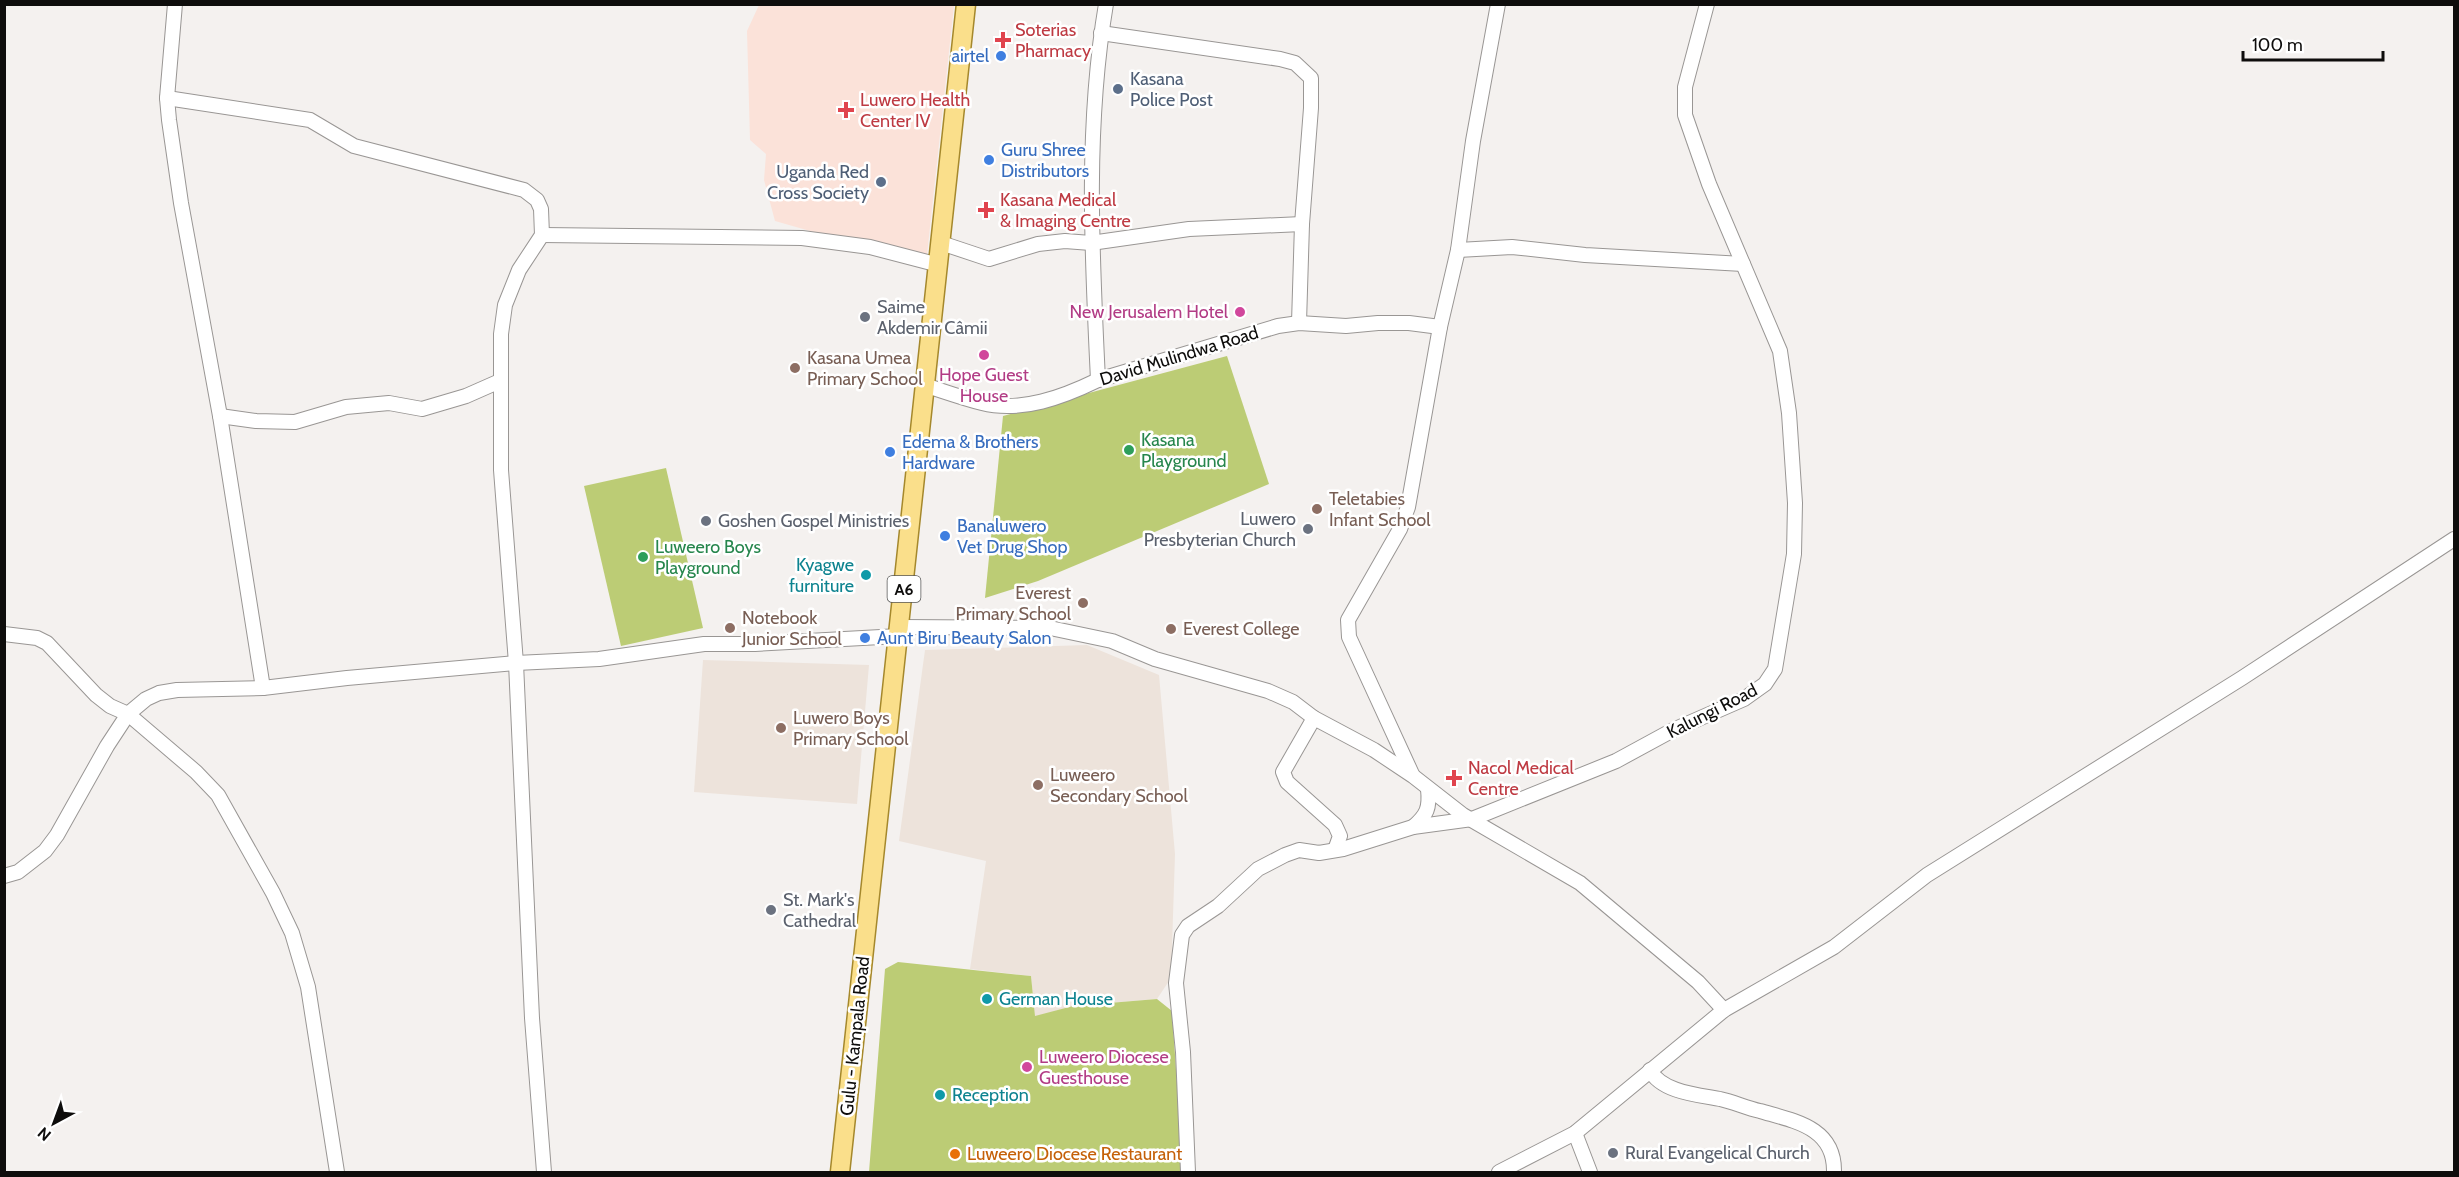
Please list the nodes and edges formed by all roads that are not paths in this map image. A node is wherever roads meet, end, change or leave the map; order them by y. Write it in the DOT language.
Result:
graph roads {
  1 [pos="175,4"];
  2 [pos="966,4"];
  3 [pos="1106,4"];
  4 [pos="1498,4"];
  5 [pos="1707,4"];
  6 [pos="1101,33"];
  7 [pos="167,98"];
  8 [pos="1302,224"];
  9 [pos="542,235"];
  10 [pos="941,243"];
  11 [pos="1091,243"];
  12 [pos="1458,250"];
  13 [pos="1743,264"];
  14 [pos="939,265"];
  15 [pos="1299,323"];
  16 [pos="1440,327"];
  17 [pos="1098,380"];
  18 [pos="500,381"];
  19 [pos="924,385"];
  20 [pos="220,416"];
  21 [pos="2454,539"];
  22 [pos="899,632"];
  23 [pos="4,634"];
  24 [pos="516,663"];
  25 [pos="263,688"];
  26 [pos="128,714"];
  27 [pos="1314,718"];
  28 [pos="1413,776"];
  29 [pos="1428,789"];
  30 [pos="1472,819"];
  31 [pos="1413,827"];
  32 [pos="1335,850"];
  33 [pos="4,876"];
  34 [pos="1724,1010"];
  35 [pos="1650,1070"];
  36 [pos="1575,1133"];
  37 [pos="337,1173"];
  38 [pos="544,1173"];
  39 [pos="840,1173"];
  40 [pos="1188,1173"];
  41 [pos="1499,1173"];
  42 [pos="1590,1173"];
  43 [pos="1834,1173"];
  1 -- 7 [label="street"];
  2 -- 10 [label="main road, Gulu - Kampala Road / A6"];
  3 -- 6 [label="street"];
  4 -- 12 [label="street"];
  5 -- 13 [label="street, Kalungi Road"];
  6 -- 8 [label="street"];
  6 -- 11 [label="street"];
  7 -- 9 [label="street"];
  7 -- 20 [label="street"];
  8 -- 11 [label="street"];
  8 -- 15 [label="street"];
  9 -- 14 [label="street"];
  9 -- 18 [label="street"];
  10 -- 11 [label="street"];
  10 -- 14 [label="main road, Gulu - Kampala Road / A6"];
  11 -- 17 [label="street"];
  12 -- 13 [label="street"];
  12 -- 16 [label="street"];
  13 -- 30 [label="street, Kalungi Road"];
  14 -- 19 [label="main road, Gulu - Kampala Road / A6"];
  15 -- 16 [label="street, David Mulindwa Road"];
  15 -- 17 [label="street, David Mulindwa Road"];
  16 -- 28 [label="street"];
  17 -- 19 [label="street, David Mulindwa Road"];
  18 -- 20 [label="street"];
  18 -- 24 [label="street"];
  19 -- 22 [label="main road, Gulu - Kampala Road / A6"];
  20 -- 25 [label="street"];
  21 -- 34 [label="street"];
  22 -- 24 [label="street"];
  22 -- 27 [label="street"];
  22 -- 39 [label="main road, Gulu - Kampala Road / A6"];
  23 -- 26 [label="street"];
  24 -- 25 [label="street"];
  24 -- 38 [label="street"];
  25 -- 26 [label="street"];
  26 -- 33 [label="street"];
  26 -- 37 [label="street"];
  27 -- 28 [label="street"];
  27 -- 32 [label="street"];
  28 -- 29 [label="street"];
  29 -- 30 [label="street"];
  29 -- 31 [label="street"];
  30 -- 31 [label="street, Kalungi Road"];
  30 -- 34 [label="street"];
  31 -- 32 [label="street, Kalungi Road"];
  32 -- 40 [label="street, Kalungi Road"];
  34 -- 35 [label="street"];
  35 -- 36 [label="street"];
  35 -- 43 [label="street"];
  36 -- 41 [label="street"];
  36 -- 42 [label="street"];
}
